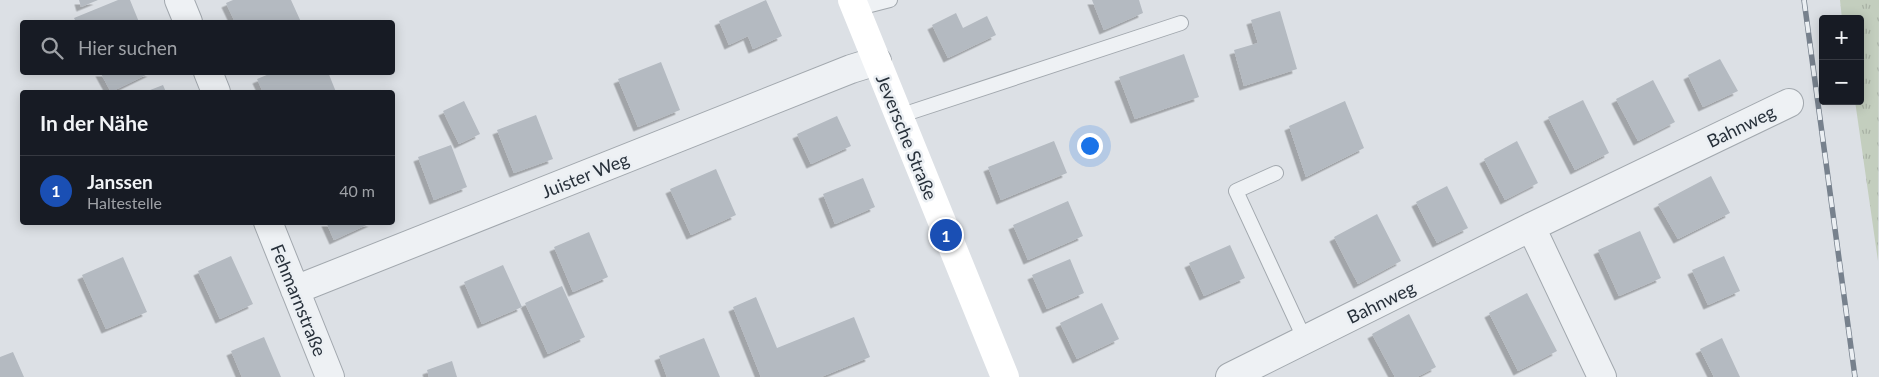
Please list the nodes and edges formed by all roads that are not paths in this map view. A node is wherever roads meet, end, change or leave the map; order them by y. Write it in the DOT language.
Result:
graph roads {
  1 [pos="179,0"];
  2 [pos="890,0"];
  3 [pos="854,4"];
  4 [pos="187,20"];
  5 [pos="1181,22"];
  6 [pos="877,61"];
  7 [pos="209,75"];
  8 [pos="215,90"];
  9 [pos="1789,103"];
  10 [pos="899,116"];
  11 [pos="1276,173"];
  12 [pos="269,225"];
  13 [pos="1531,228"];
  14 [pos="295,290"];
  15 [pos="1305,340"];
  16 [pos="330,377"];
  17 [pos="1005,377"];
  18 [pos="1230,377"];
  19 [pos="1602,377"];
  1 -- 4 [label="street"];
  2 -- 3 [label="lane, Jeversche Straße"];
  3 -- 6 [label="street, Jeversche Straße"];
  5 -- 10 [label="lane"];
  6 -- 10 [label="street, Jeversche Straße"];
  6 -- 14 [label="street, Juister Weg"];
  7 -- 8 [label="street"];
  9 -- 13 [label="street, Bahnweg"];
  10 -- 17 [label="street, Jeversche Straße"];
  11 -- 15 [label="lane"];
  12 -- 14 [label="street, Fehmarnstraße"];
  13 -- 15 [label="street, Bahnweg"];
  13 -- 19 [label="street"];
  14 -- 16 [label="street, Fehmarnstraße"];
  15 -- 18 [label="street, Bahnweg"];
}
